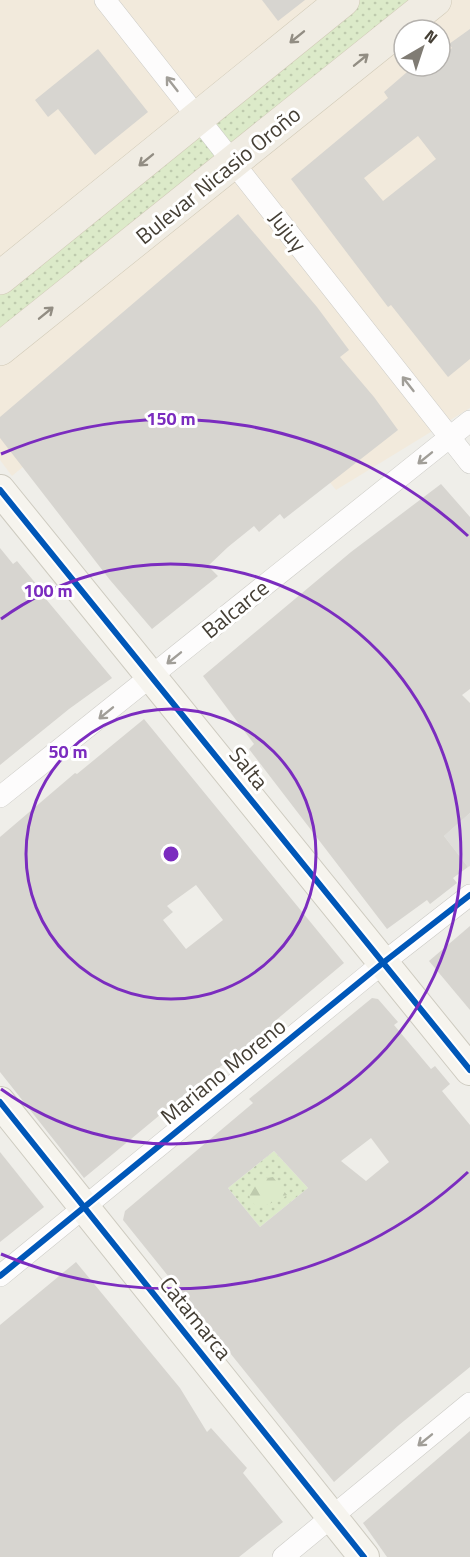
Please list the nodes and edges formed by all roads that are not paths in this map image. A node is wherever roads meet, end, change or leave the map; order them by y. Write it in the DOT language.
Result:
graph roads {
  1 [pos="105,0"];
  2 [pos="343,0"];
  3 [pos="435,0"];
  4 [pos="198,117"];
  5 [pos="234,163"];
  6 [pos="0,278"];
  7 [pos="0,349"];
  8 [pos="470,421"];
  9 [pos="450,438"];
  10 [pos="470,463"];
  11 [pos="0,490"];
  12 [pos="152,676"];
  13 [pos="0,797"];
  14 [pos="470,895"];
  15 [pos="384,962"];
  16 [pos="470,1070"];
  17 [pos="0,1102"];
  18 [pos="85,1208"];
  19 [pos="0,1276"];
  20 [pos="470,1403"];
  21 [pos="332,1517"];
  22 [pos="283,1557"];
  23 [pos="364,1557"];
  4 -- 1 [label="street, Jujuy, one-way"];
  2 -- 4 [label="main road, one-way"];
  5 -- 3 [label="main road, Bulevar Nicasio Oroño, one-way"];
  4 -- 5 [label="street, Jujuy"];
  4 -- 6 [label="main road, one-way"];
  7 -- 5 [label="main road, Bulevar Nicasio Oroño, one-way"];
  9 -- 5 [label="street, Jujuy, one-way"];
  8 -- 9 [label="street, Balcarce"];
  9 -- 10 [label="street, Jujuy"];
  9 -- 12 [label="street, Balcarce, one-way"];
  11 -- 12 [label="main road, Salta"];
  12 -- 13 [label="street, Balcarce, one-way"];
  12 -- 15 [label="main road, Salta"];
  14 -- 15 [label="street, Mariano Moreno"];
  15 -- 16 [label="main road, Salta"];
  15 -- 18 [label="street, Mariano Moreno"];
  17 -- 18 [label="main road, Catamarca"];
  18 -- 19 [label="street, Mariano Moreno"];
  18 -- 21 [label="main road, Catamarca"];
  20 -- 21 [label="street, one-way"];
  21 -- 22 [label="street"];
  21 -- 23 [label="main road, Catamarca"];
}
